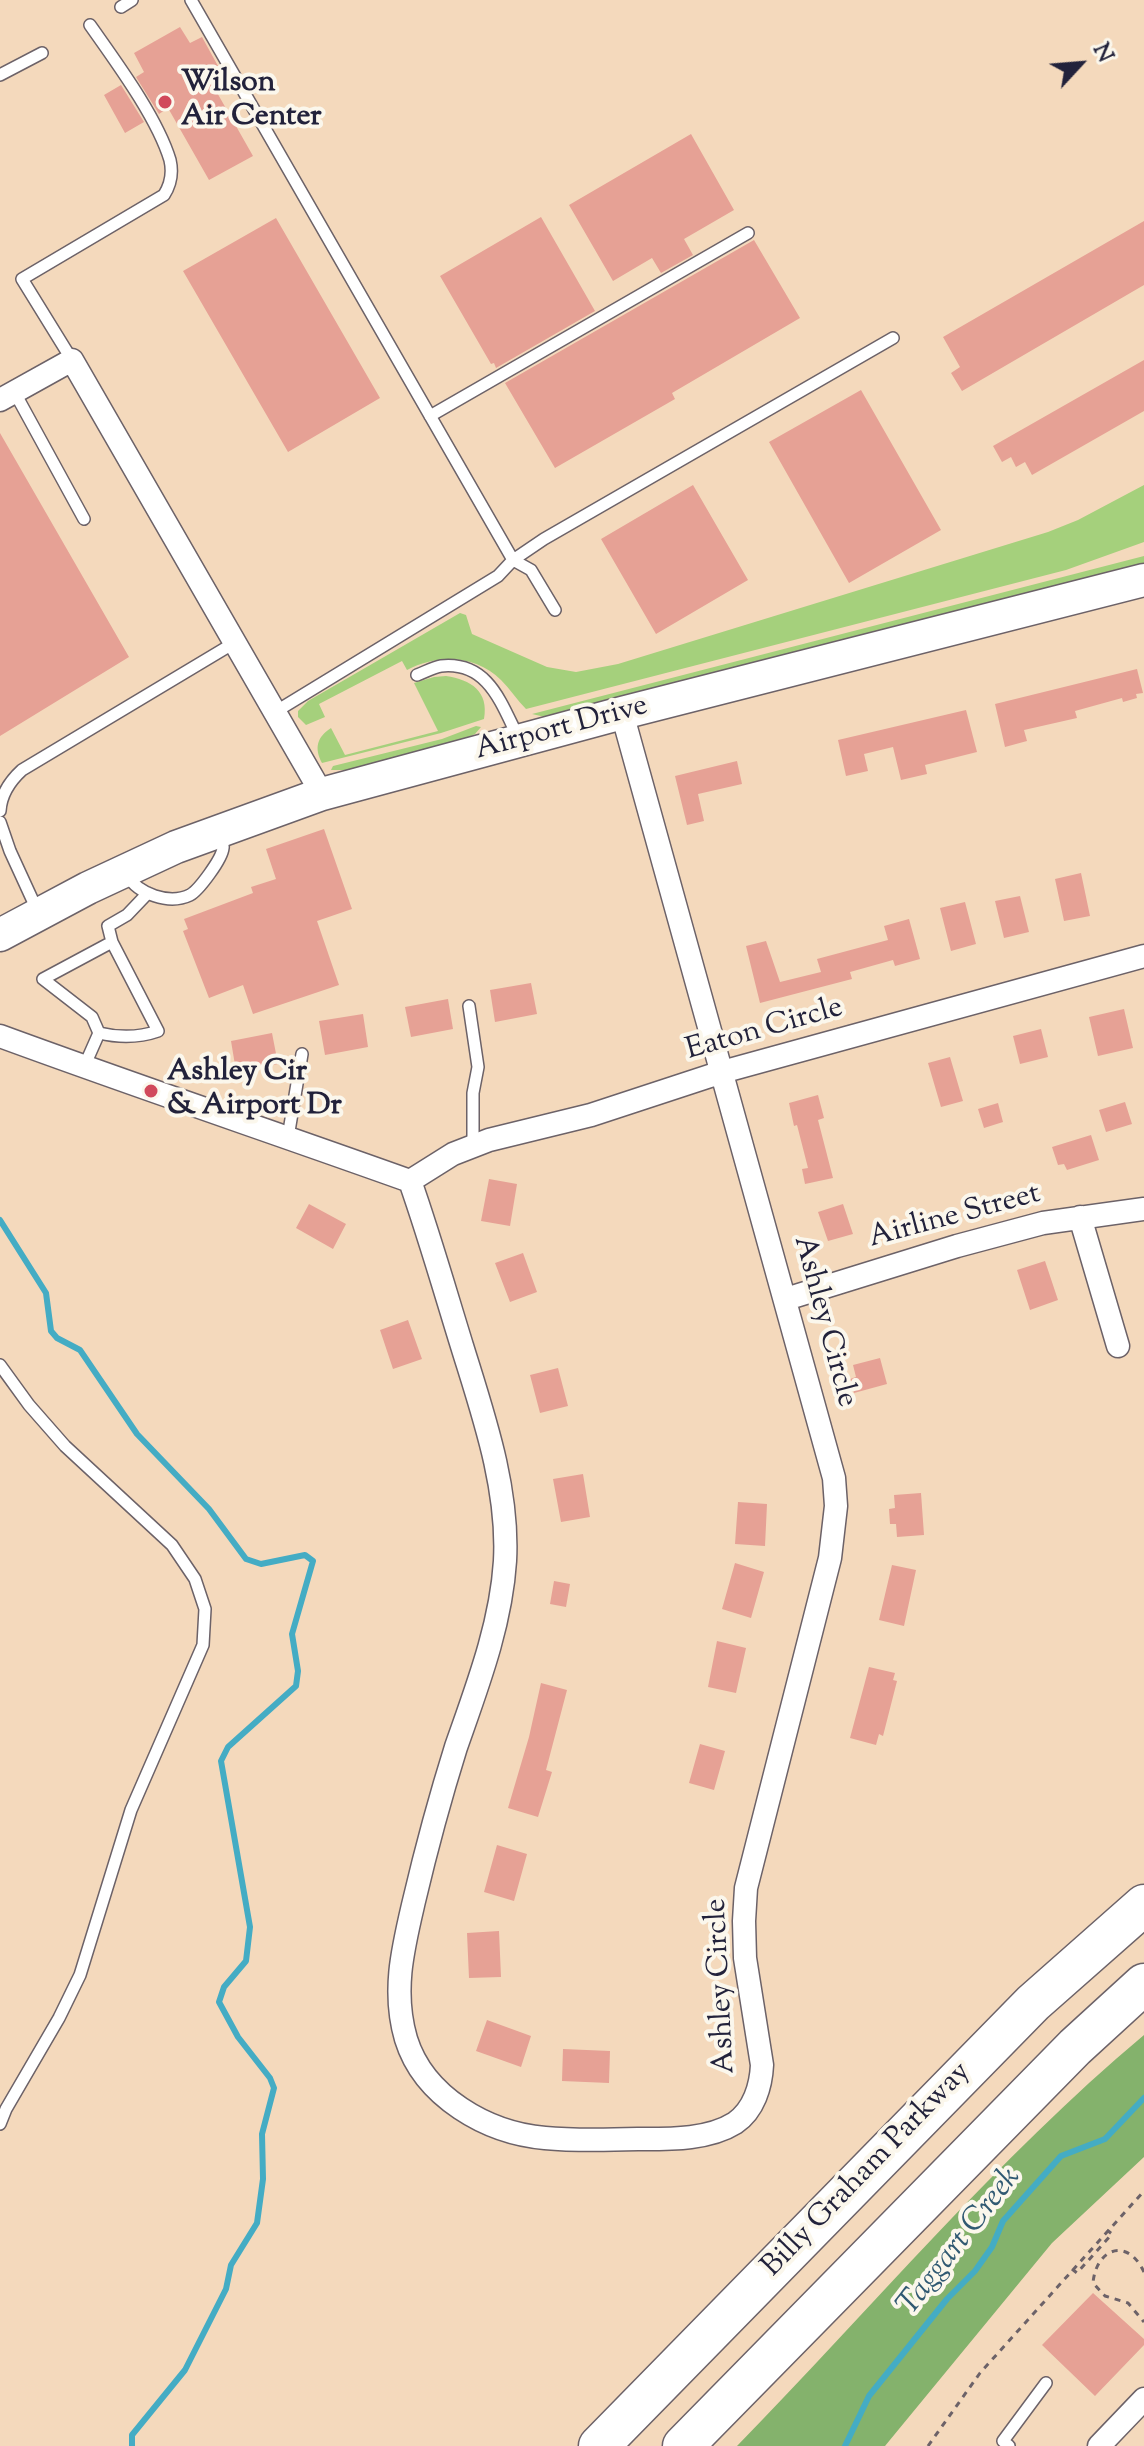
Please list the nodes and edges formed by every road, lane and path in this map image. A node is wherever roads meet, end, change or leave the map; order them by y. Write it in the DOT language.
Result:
graph roads {
  1 [pos="191,0"];
  2 [pos="90,25"];
  3 [pos="42,53"];
  4 [pos="0,75"];
  5 [pos="748,233"];
  6 [pos="893,338"];
  7 [pos="72,360"];
  8 [pos="7,396"];
  9 [pos="430,416"];
  10 [pos="84,519"];
  11 [pos="513,560"];
  12 [pos="1144,580"];
  13 [pos="555,610"];
  14 [pos="234,643"];
  15 [pos="417,675"];
  16 [pos="275,712"];
  17 [pos="622,713"];
  18 [pos="520,741"];
  19 [pos="322,794"];
  20 [pos="0,811"];
  21 [pos="0,822"];
  22 [pos="218,830"];
  23 [pos="125,871"];
  24 [pos="148,893"];
  25 [pos="39,912"];
  26 [pos="0,935"];
  27 [pos="112,942"];
  28 [pos="1144,956"];
  29 [pos="469,1006"];
  30 [pos="99,1033"];
  31 [pos="0,1036"];
  32 [pos="302,1054"];
  33 [pos="84,1067"];
  34 [pos="722,1072"];
  35 [pos="288,1137"];
  36 [pos="473,1146"];
  37 [pos="410,1181"];
  38 [pos="1144,1209"];
  39 [pos="1080,1217"];
  40 [pos="786,1299"];
  41 [pos="1118,1346"];
  42 [pos="0,1365"];
  43 [pos="1144,1905"];
  44 [pos="1144,1984"];
  45 [pos="0,2124"];
  46 [pos="1144,2191"];
  47 [pos="1107,2230"];
  48 [pos="1095,2253"];
  49 [pos="1103,2259"];
  50 [pos="1072,2269"];
  51 [pos="1144,2272"];
  52 [pos="1144,2322"];
  53 [pos="1046,2383"];
  54 [pos="1144,2399"];
  55 [pos="599,2446"];
  56 [pos="683,2446"];
  57 [pos="928,2446"];
  58 [pos="1009,2446"];
  59 [pos="1099,2446"];
  1 -- 9 [label="lane"];
  2 -- 7 [label="lane"];
  3 -- 4 [label="lane"];
  5 -- 9 [label="lane"];
  6 -- 11 [label="lane"];
  7 -- 8 [label="street"];
  7 -- 14 [label="street"];
  8 -- 10 [label="lane"];
  9 -- 11 [label="lane"];
  11 -- 13 [label="lane"];
  11 -- 16 [label="lane"];
  12 -- 17 [label="street, Airport Drive"];
  14 -- 16 [label="street"];
  14 -- 20 [label="lane"];
  15 -- 18 [label="lane"];
  16 -- 19 [label="street"];
  17 -- 18 [label="street, Airport Drive"];
  17 -- 34 [label="street, Ashley Circle"];
  18 -- 19 [label="street, Airport Drive"];
  19 -- 22 [label="street, Airport Drive"];
  21 -- 25 [label="lane"];
  22 -- 23 [label="street, Airport Drive"];
  22 -- 24 [label="lane"];
  23 -- 24 [label="lane"];
  23 -- 25 [label="street, Airport Drive"];
  24 -- 27 [label="lane"];
  25 -- 26 [label="street, Airport Drive"];
  27 -- 30 [label="lane"];
  27 -- 30 [label="lane"];
  28 -- 34 [label="street, Eaton Circle"];
  29 -- 36 [label="lane"];
  30 -- 33 [label="lane"];
  31 -- 33 [label="street"];
  32 -- 35 [label="lane"];
  33 -- 35 [label="street"];
  34 -- 36 [label="street, Eaton Circle"];
  34 -- 40 [label="street, Ashley Circle"];
  35 -- 37 [label="street"];
  36 -- 37 [label="street, Eaton Circle"];
  37 -- 40 [label="street, Ashley Circle"];
  38 -- 39 [label="street, Airline Street"];
  39 -- 40 [label="street, Airline Street"];
  39 -- 41 [label="street"];
  42 -- 45 [label="lane"];
  43 -- 55 [label="highway, Billy Graham Parkway"];
  44 -- 56 [label="highway, Billy Graham Parkway"];
  46 -- 47 [label="path"];
  47 -- 48 [label="path"];
  47 -- 50 [label="path"];
  48 -- 49 [label="path"];
  48 -- 50 [label="path"];
  49 -- 51 [label="path"];
  49 -- 52 [label="path"];
  50 -- 57 [label="path"];
  53 -- 58 [label="lane"];
  54 -- 59 [label="street"];
}
